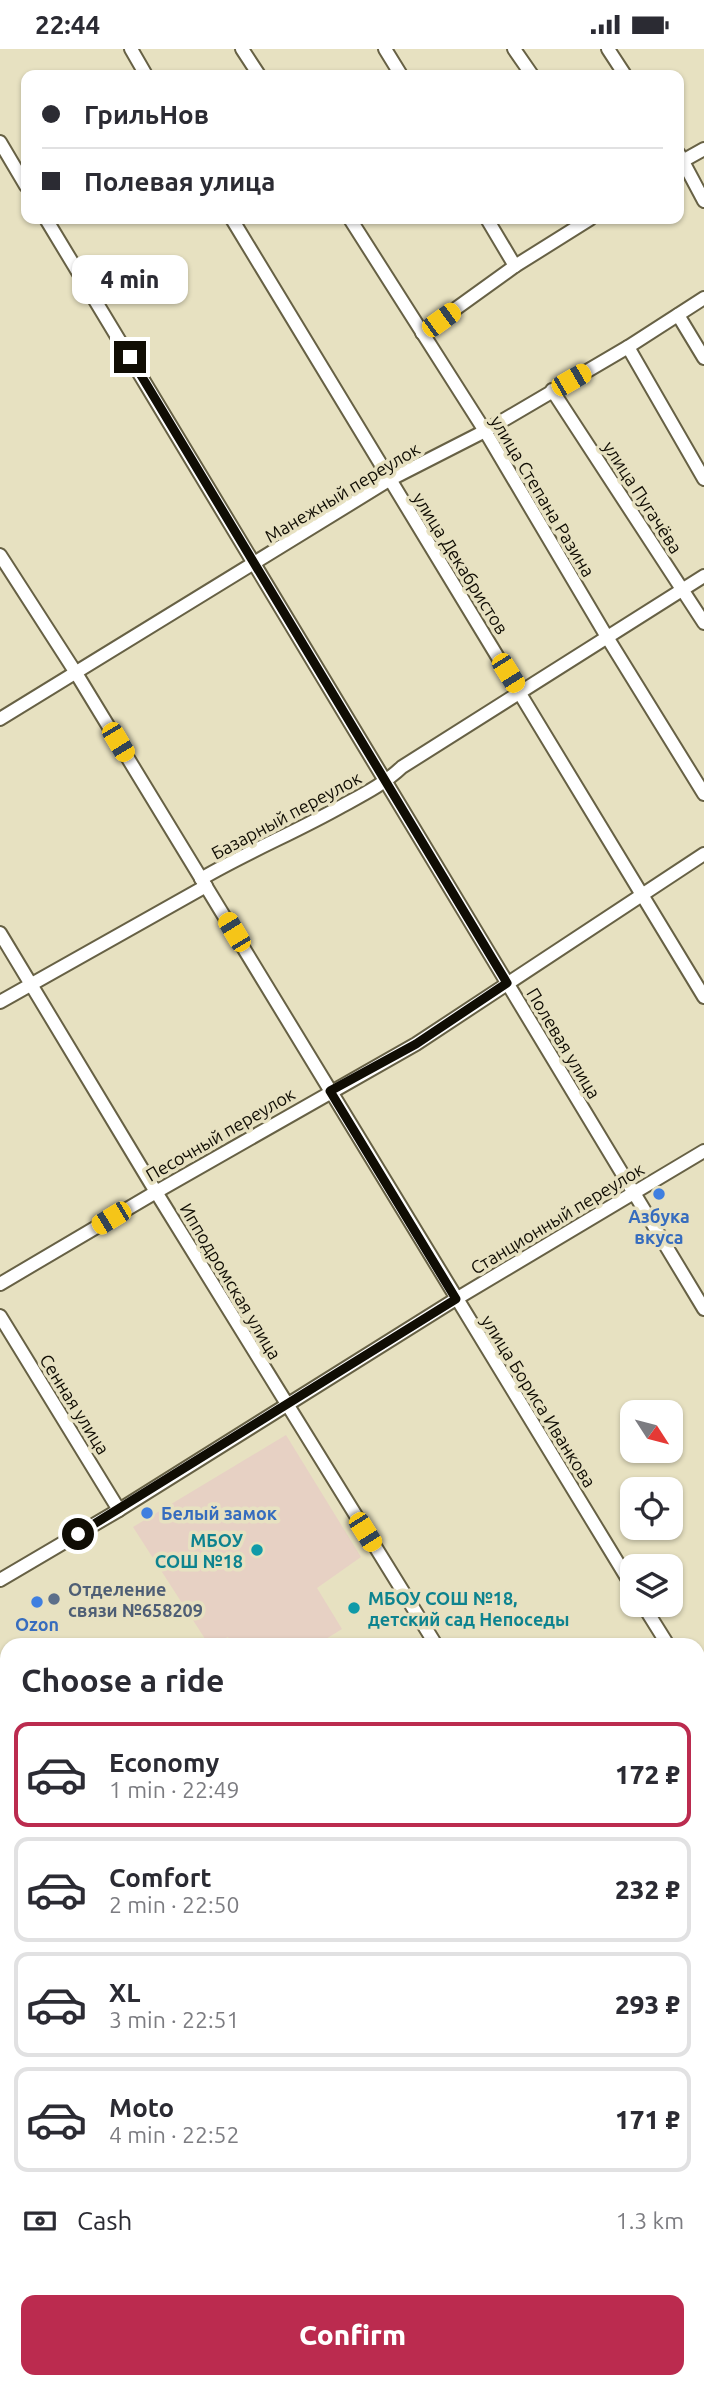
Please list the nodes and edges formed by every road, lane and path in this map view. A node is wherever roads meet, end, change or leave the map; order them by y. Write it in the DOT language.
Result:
graph roads {
  1 [pos="131,49"];
  2 [pos="242,49"];
  3 [pos="385,49"];
  4 [pos="514,49"];
  5 [pos="608,49"];
  6 [pos="143,70"];
  7 [pos="256,70"];
  8 [pos="398,70"];
  9 [pos="529,70"];
  10 [pos="622,70"];
  11 [pos="0,142"];
  12 [pos="704,149"];
  13 [pos="684,158"];
  14 [pos="684,167"];
  15 [pos="21,178"];
  16 [pos="704,201"];
  17 [pos="49,224"];
  18 [pos="235,224"];
  19 [pos="353,224"];
  20 [pos="490,224"];
  21 [pos="582,224"];
  22 [pos="515,266"];
  23 [pos="704,298"];
  24 [pos="678,315"];
  25 [pos="422,333"];
  26 [pos="628,347"];
  27 [pos="704,358"];
  28 [pos="552,390"];
  29 [pos="485,431"];
  30 [pos="704,479"];
  31 [pos="389,480"];
  32 [pos="0,555"];
  33 [pos="255,564"];
  34 [pos="704,576"];
  35 [pos="682,589"];
  36 [pos="704,623"];
  37 [pos="607,637"];
  38 [pos="76,673"];
  39 [pos="521,694"];
  40 [pos="0,719"];
  41 [pos="386,781"];
  42 [pos="704,793"];
  43 [pos="704,853"];
  44 [pos="204,883"];
  45 [pos="642,894"];
  46 [pos="0,933"];
  47 [pos="31,983"];
  48 [pos="507,983"];
  49 [pos="704,997"];
  50 [pos="0,1002"];
  51 [pos="330,1091"];
  52 [pos="704,1151"];
  53 [pos="156,1192"];
  54 [pos="634,1193"];
  55 [pos="0,1284"];
  56 [pos="456,1299"];
  57 [pos="704,1309"];
  58 [pos="0,1316"];
  59 [pos="286,1405"];
  60 [pos="119,1510"];
  61 [pos="620,1566"];
  62 [pos="0,1580"];
  63 [pos="650,1617"];
  64 [pos="432,1638"];
  65 [pos="664,1638"];
  1 -- 6 [label="street"];
  2 -- 7 [label="street"];
  3 -- 8 [label="street"];
  4 -- 9 [label="street"];
  5 -- 10 [label="street"];
  11 -- 15 [label="street"];
  12 -- 13 [label="street"];
  14 -- 16 [label="street"];
  17 -- 33 [label="street, Полевая улица"];
  18 -- 31 [label="street, улица Декабристов"];
  19 -- 25 [label="street, улица Степана Разина"];
  20 -- 22 [label="street"];
  21 -- 22 [label="street"];
  22 -- 25 [label="street"];
  23 -- 24 [label="street, Манежный переулок"];
  24 -- 26 [label="street, Манежный переулок"];
  24 -- 27 [label="street"];
  25 -- 29 [label="street, улица Степана Разина"];
  26 -- 28 [label="street, Манежный переулок"];
  26 -- 30 [label="street"];
  28 -- 29 [label="street, Манежный переулок"];
  28 -- 35 [label="street, улица Пугачёва"];
  29 -- 31 [label="street, Манежный переулок"];
  29 -- 37 [label="street, улица Степана Разина"];
  31 -- 33 [label="street, Манежный переулок"];
  31 -- 39 [label="street, улица Декабристов"];
  32 -- 38 [label="street, улица Бориса Иванкова"];
  33 -- 38 [label="street, Манежный переулок"];
  33 -- 41 [label="street, Полевая улица"];
  34 -- 35 [label="street, Базарный переулок"];
  35 -- 36 [label="street, улица Пугачёва"];
  35 -- 37 [label="street, Базарный переулок"];
  37 -- 39 [label="street, Базарный переулок"];
  37 -- 42 [label="street, улица Степана Разина"];
  38 -- 40 [label="street, Манежный переулок"];
  38 -- 44 [label="street, улица Бориса Иванкова"];
  39 -- 41 [label="street, Базарный переулок"];
  39 -- 45 [label="street, улица Декабристов"];
  41 -- 44 [label="street, Базарный переулок"];
  41 -- 48 [label="street, Полевая улица"];
  43 -- 45 [label="street, Песочный переулок"];
  44 -- 47 [label="street, Базарный переулок"];
  44 -- 51 [label="street, улица Бориса Иванкова"];
  45 -- 48 [label="street, Песочный переулок"];
  45 -- 49 [label="street, улица Декабристов"];
  46 -- 47 [label="street, Ипподромская улица"];
  47 -- 50 [label="street, Базарный переулок"];
  47 -- 53 [label="street, Ипподромская улица"];
  48 -- 51 [label="street, Песочный переулок"];
  48 -- 54 [label="street, Полевая улица"];
  51 -- 53 [label="street, Песочный переулок"];
  51 -- 56 [label="street, улица Бориса Иванкова"];
  52 -- 54 [label="street, Станционный переулок"];
  53 -- 55 [label="street, Песочный переулок"];
  53 -- 59 [label="street, Ипподромская улица"];
  54 -- 56 [label="street, Станционный переулок"];
  54 -- 57 [label="street, Полевая улица"];
  56 -- 59 [label="street, Станционный переулок"];
  56 -- 61 [label="street, улица Бориса Иванкова"];
  58 -- 60 [label="street, Сенная улица"];
  59 -- 60 [label="street, Станционный переулок"];
  59 -- 64 [label="street, Ипподромская улица"];
  60 -- 62 [label="street, Станционный переулок"];
  63 -- 65 [label="street"];
}
